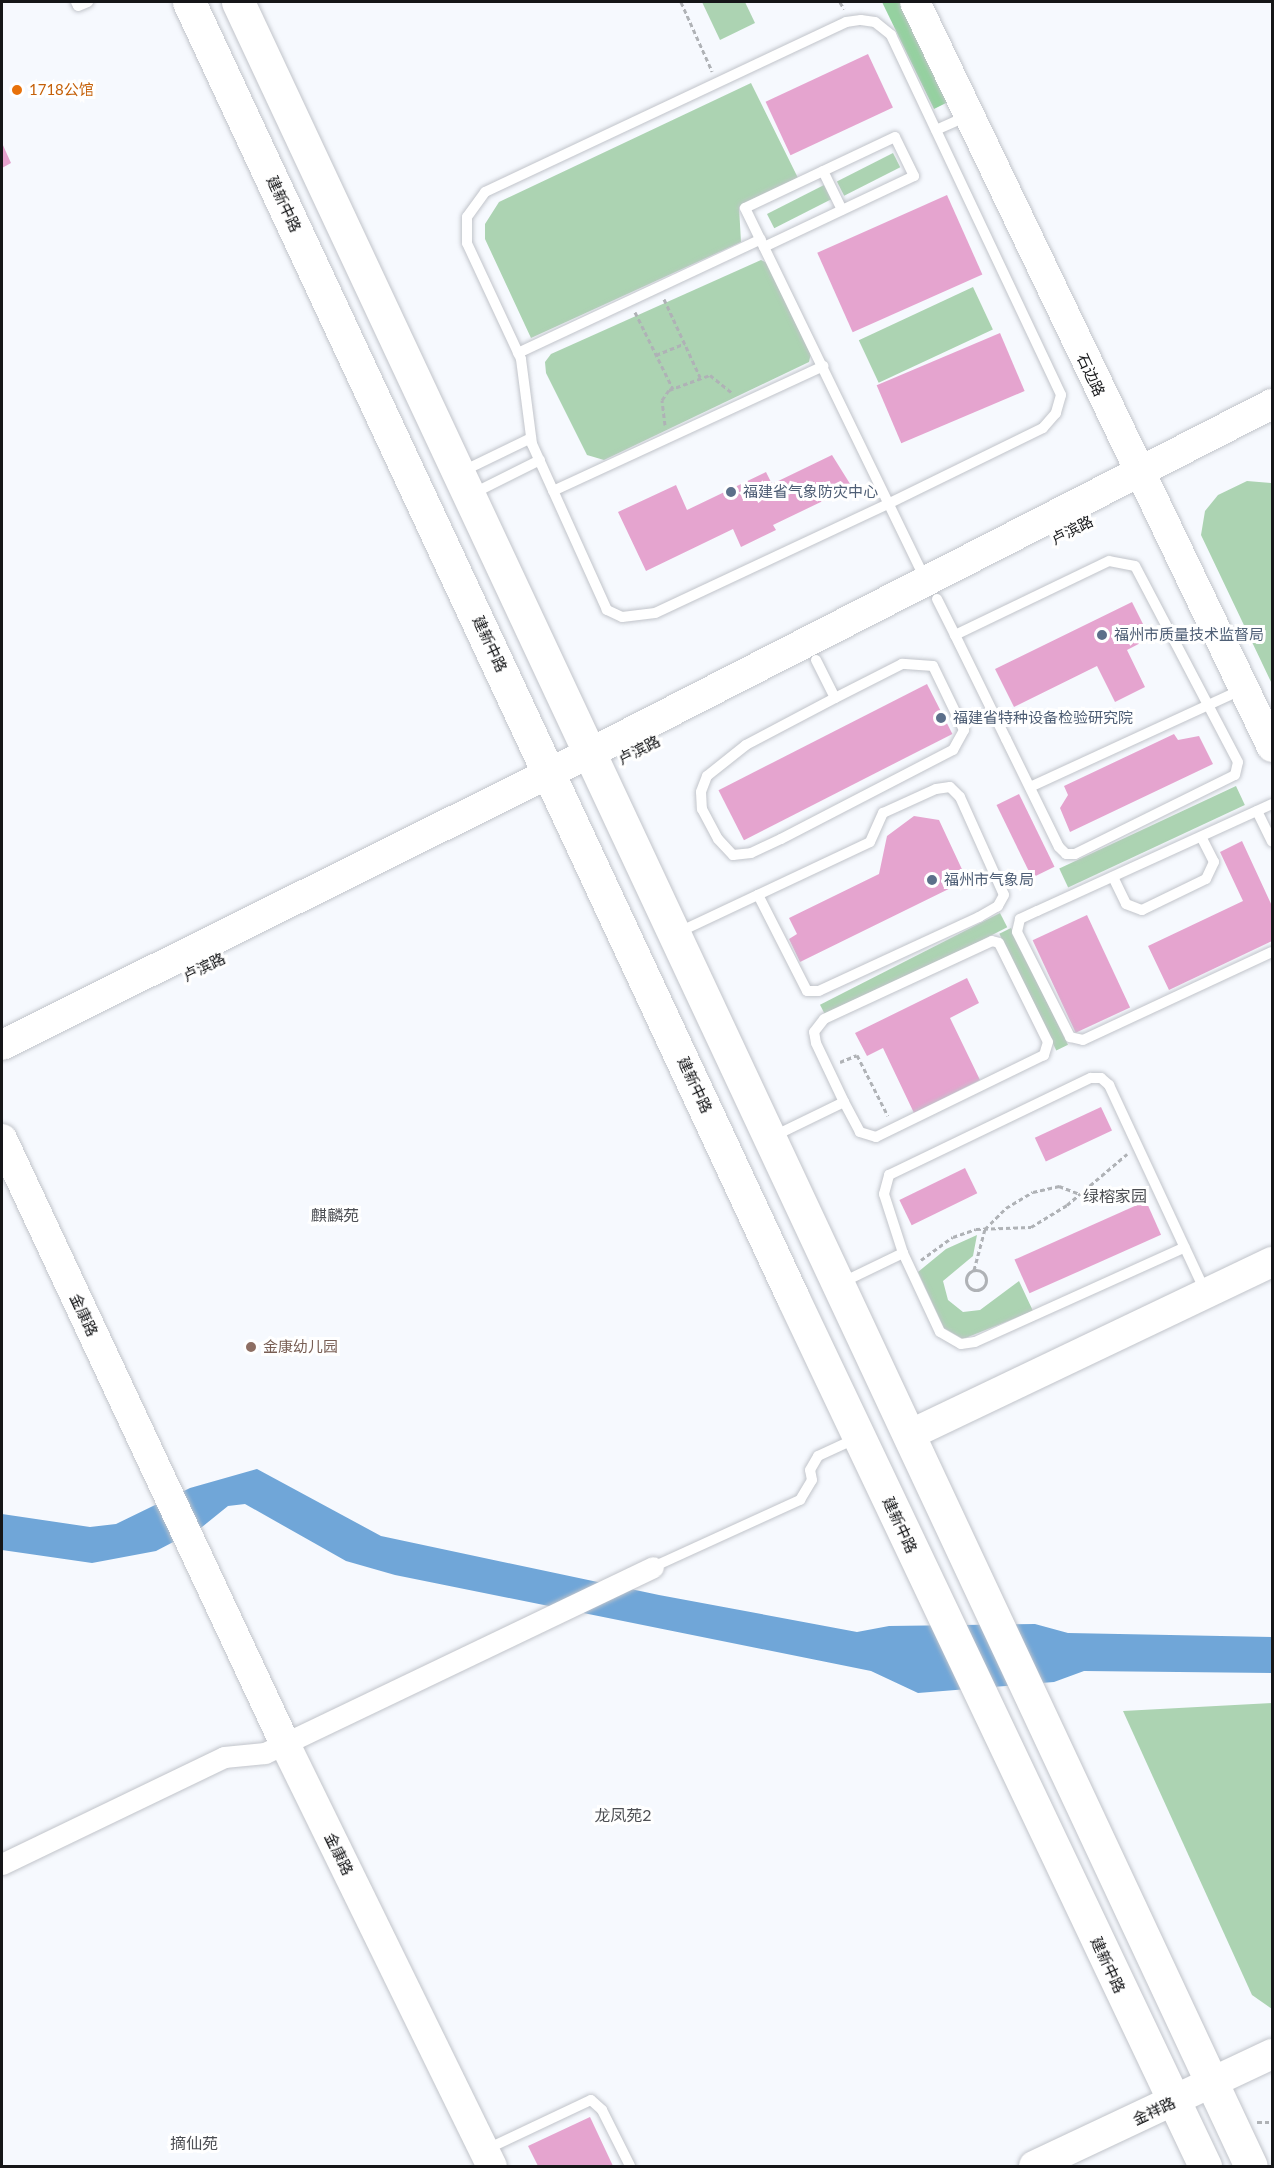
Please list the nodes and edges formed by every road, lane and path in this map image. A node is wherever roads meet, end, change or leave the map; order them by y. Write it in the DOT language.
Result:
graph roads {
  1 [pos="76,2"];
  2 [pos="88,2"];
  3 [pos="189,2"];
  4 [pos="238,2"];
  5 [pos="681,2"];
  6 [pos="915,2"];
  7 [pos="718,83"];
  8 [pos="969,115"];
  9 [pos="936,130"];
  10 [pos="823,171"];
  11 [pos="842,210"];
  12 [pos="763,243"];
  13 [pos="659,287"];
  14 [pos="630,301"];
  15 [pos="685,343"];
  16 [pos="518,353"];
  17 [pos="656,355"];
  18 [pos="824,366"];
  19 [pos="700,377"];
  20 [pos="673,388"];
  21 [pos="1272,404"];
  22 [pos="738,406"];
  23 [pos="1272,427"];
  24 [pos="671,437"];
  25 [pos="531,438"];
  26 [pos="540,460"];
  27 [pos="1142,483"];
  28 [pos="464,484"];
  29 [pos="553,491"];
  30 [pos="890,503"];
  31 [pos="931,590"];
  32 [pos="955,635"];
  33 [pos="816,660"];
  34 [pos="1244,688"];
  35 [pos="835,698"];
  36 [pos="1209,704"];
  37 [pos="1272,747"];
  38 [pos="594,762"];
  39 [pos="554,782"];
  40 [pos="1030,787"];
  41 [pos="1272,804"];
  42 [pos="1257,811"];
  43 [pos="1201,837"];
  44 [pos="1272,842"];
  45 [pos="1113,876"];
  46 [pos="758,895"];
  47 [pos="674,934"];
  48 [pos="1272,952"];
  49 [pos="2,1045"];
  50 [pos="2,1067"];
  51 [pos="828,1068"];
  52 [pos="844,1102"];
  53 [pos="895,1128"];
  54 [pos="769,1138"];
  55 [pos="2,1139"];
  56 [pos="1137,1145"];
  57 [pos="1080,1194"];
  58 [pos="985,1229"];
  59 [pos="1185,1247"];
  60 [pos="903,1253"];
  61 [pos="1272,1262"];
  62 [pos="910,1269"];
  63 [pos="974,1270"];
  64 [pos="837,1284"];
  65 [pos="1206,1294"];
  66 [pos="909,1435"];
  67 [pos="858,1437"];
  68 [pos="653,1567"];
  69 [pos="285,1744"];
  70 [pos="2,1864"];
  71 [pos="1272,2054"];
  72 [pos="1272,2076"];
  73 [pos="1215,2093"];
  74 [pos="1178,2111"];
  75 [pos="488,2158"];
  76 [pos="630,2166"];
  77 [pos="1034,2166"];
  78 [pos="1083,2166"];
  79 [pos="1205,2166"];
  80 [pos="1251,2166"];
  1 -- 2 [label="lane"];
  3 -- 39 [label="main road, 建新中路"];
  4 -- 28 [label="main road"];
  5 -- 7 [label="path"];
  6 -- 8 [label="main road, 石边路"];
  7 -- 9 [label="lane"];
  7 -- 16 [label="lane"];
  8 -- 9 [label="lane"];
  8 -- 27 [label="main road, 石边路"];
  9 -- 30 [label="lane"];
  10 -- 11 [label="lane"];
  10 -- 11 [label="lane"];
  10 -- 12 [label="lane"];
  11 -- 12 [label="lane"];
  12 -- 13 [label="lane"];
  12 -- 18 [label="lane"];
  13 -- 14 [label="lane"];
  13 -- 15 [label="path"];
  14 -- 16 [label="lane"];
  14 -- 17 [label="path"];
  15 -- 17 [label="path"];
  15 -- 19 [label="path"];
  16 -- 25 [label="lane"];
  17 -- 20 [label="path"];
  18 -- 22 [label="lane"];
  18 -- 30 [label="lane"];
  19 -- 20 [label="path"];
  19 -- 22 [label="path"];
  20 -- 24 [label="path"];
  21 -- 27 [label="main road"];
  22 -- 24 [label="lane"];
  23 -- 27 [label="main road, 卢滨路"];
  24 -- 29 [label="lane"];
  25 -- 26 [label="lane"];
  25 -- 28 [label="lane"];
  26 -- 28 [label="lane"];
  26 -- 29 [label="lane"];
  27 -- 31 [label="main road, 卢滨路"];
  27 -- 34 [label="main road, 石边路"];
  28 -- 38 [label="main road"];
  29 -- 30 [label="lane"];
  30 -- 31 [label="lane"];
  31 -- 32 [label="lane"];
  31 -- 33 [label="main road, 卢滨路"];
  31 -- 38 [label="main road"];
  32 -- 36 [label="lane"];
  32 -- 40 [label="lane"];
  33 -- 35 [label="lane"];
  33 -- 38 [label="main road, 卢滨路"];
  34 -- 36 [label="lane"];
  34 -- 37 [label="main road, 石边路"];
  35 -- 35 [label="lane"];
  36 -- 40 [label="lane"];
  36 -- 40 [label="lane"];
  38 -- 39 [label="main road, 卢滨路"];
  38 -- 47 [label="main road"];
  39 -- 49 [label="main road"];
  39 -- 50 [label="main road, 卢滨路"];
  39 -- 67 [label="main road, 建新中路"];
  41 -- 42 [label="lane"];
  42 -- 43 [label="lane"];
  42 -- 44 [label="lane"];
  43 -- 45 [label="lane"];
  43 -- 45 [label="lane"];
  45 -- 48 [label="lane"];
  46 -- 46 [label="lane"];
  46 -- 47 [label="lane"];
  47 -- 54 [label="main road"];
  51 -- 52 [label="lane"];
  51 -- 53 [label="path"];
  51 -- 53 [label="lane"];
  52 -- 53 [label="lane"];
  52 -- 54 [label="lane"];
  54 -- 64 [label="main road"];
  55 -- 69 [label="main road, 金康路"];
  56 -- 57 [label="path"];
  56 -- 59 [label="lane"];
  56 -- 60 [label="lane"];
  57 -- 58 [label="path"];
  57 -- 58 [label="path"];
  58 -- 62 [label="path"];
  58 -- 63 [label="path"];
  59 -- 62 [label="lane"];
  59 -- 65 [label="lane"];
  60 -- 62 [label="lane"];
  60 -- 64 [label="lane"];
  61 -- 65 [label="main road"];
  63 -- 63 [label="path"];
  64 -- 66 [label="main road"];
  65 -- 66 [label="main road"];
  66 -- 73 [label="main road"];
  67 -- 68 [label="lane"];
  67 -- 74 [label="main road, 建新中路"];
  68 -- 69 [label="street"];
  69 -- 70 [label="street"];
  69 -- 75 [label="main road, 金康路"];
  71 -- 73 [label="main road, 金祥路"];
  72 -- 73 [label="main road, 金祥路"];
  73 -- 74 [label="main road, 金祥路"];
  73 -- 80 [label="main road"];
  74 -- 77 [label="main road, 金祥路"];
  74 -- 78 [label="main road, 金祥路"];
  74 -- 79 [label="main road, 建新中路"];
  75 -- 76 [label="lane"];
}
